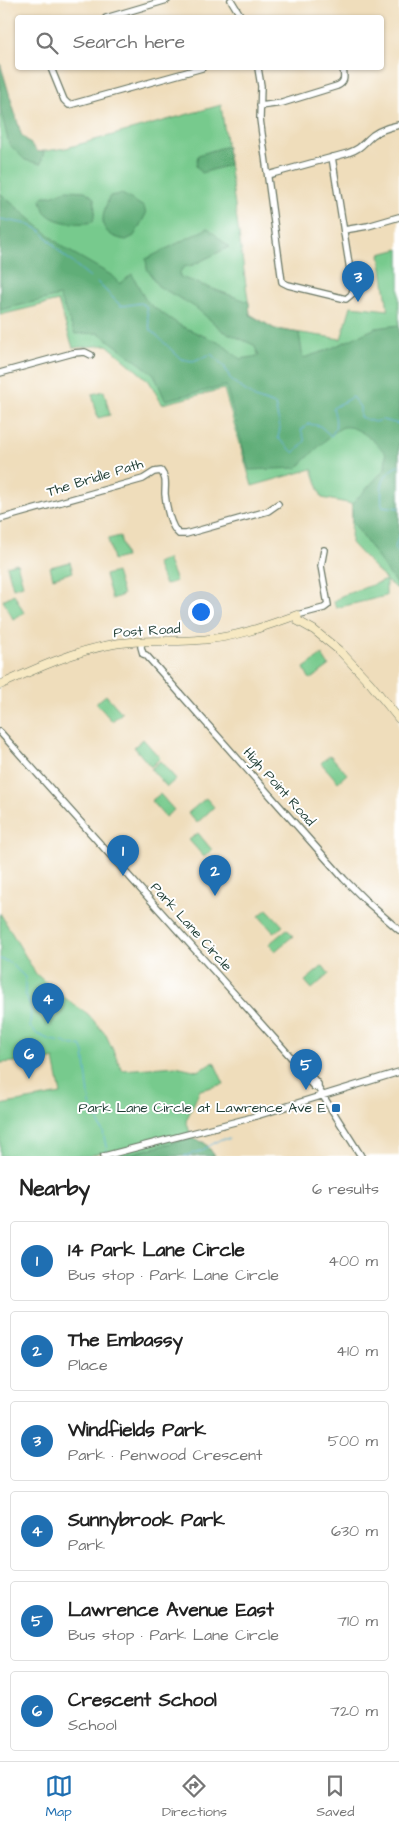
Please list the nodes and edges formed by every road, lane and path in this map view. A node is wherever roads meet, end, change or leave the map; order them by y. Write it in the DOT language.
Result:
graph roads {
  1 [pos="166,0"];
  2 [pos="231,0"];
  3 [pos="116,15"];
  4 [pos="240,15"];
  5 [pos="52,70"];
  6 [pos="195,70"];
  7 [pos="258,70"];
  8 [pos="343,70"];
  9 [pos="260,106"];
  10 [pos="399,125"];
  11 [pos="332,157"];
  12 [pos="268,176"];
  13 [pos="399,217"];
  14 [pos="344,230"];
  15 [pos="91,355"];
  16 [pos="0,373"];
  17 [pos="278,504"];
  18 [pos="0,519"];
  19 [pos="324,550"];
  20 [pos="297,615"];
  21 [pos="142,643"];
  22 [pos="0,685"];
  23 [pos="399,719"];
  24 [pos="0,732"];
  25 [pos="399,930"];
  26 [pos="399,1072"];
  27 [pos="323,1094"];
  28 [pos="104,1156"];
  29 [pos="361,1156"];
  1 -- 3 [label="street"];
  2 -- 4 [label="street"];
  5 -- 6 [label="street"];
  7 -- 9 [label="street"];
  8 -- 9 [label="street"];
  9 -- 12 [label="street"];
  10 -- 11 [label="street"];
  11 -- 12 [label="street"];
  11 -- 14 [label="street"];
  12 -- 14 [label="street"];
  13 -- 14 [label="street"];
  15 -- 16 [label="street"];
  17 -- 18 [label="street, The Bridle Path"];
  19 -- 20 [label="street, Post Road"];
  20 -- 21 [label="street, Post Road"];
  20 -- 23 [label="street"];
  21 -- 22 [label="street, Post Road"];
  21 -- 25 [label="street, High Point Road"];
  24 -- 27 [label="street, Park Lane Circle"];
  26 -- 27 [label="street"];
  27 -- 28 [label="street"];
  27 -- 29 [label="street, Park Lane Circle"];
}
